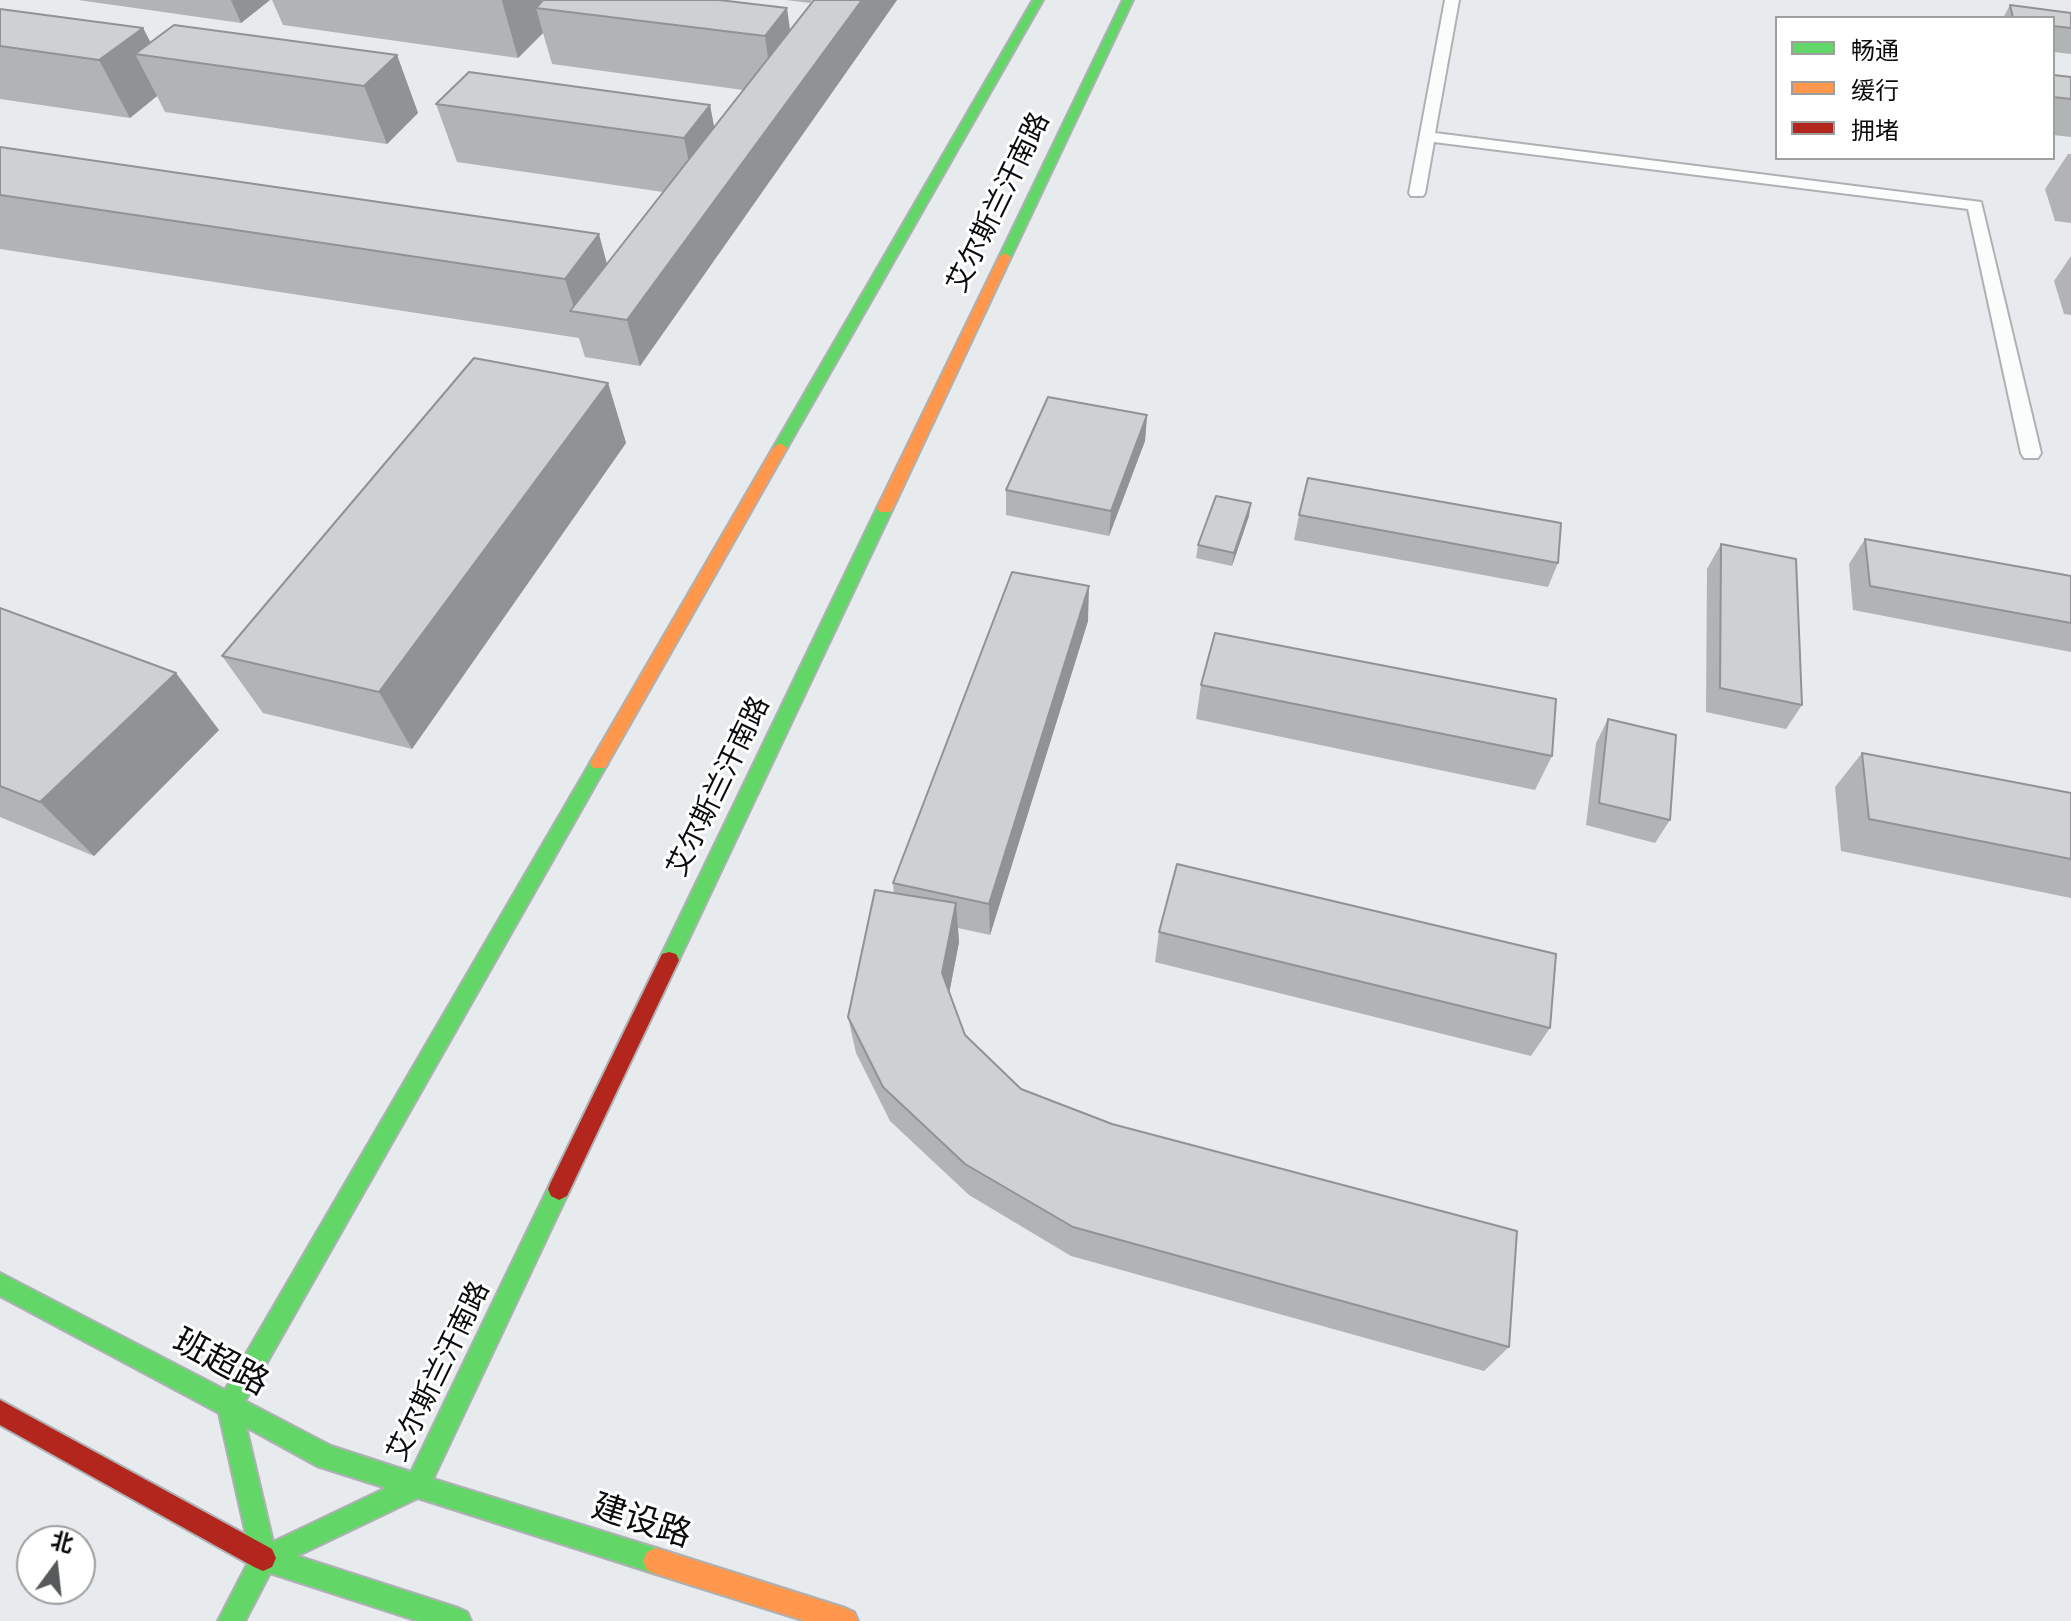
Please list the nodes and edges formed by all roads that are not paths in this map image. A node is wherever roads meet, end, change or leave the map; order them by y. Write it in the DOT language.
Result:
graph roads {
  1 [pos="1038,0"];
  2 [pos="1128,0"];
  3 [pos="1452,0"];
  4 [pos="1427,137"];
  5 [pos="1417,193"];
  6 [pos="2031,453"];
  7 [pos="0,1284"];
  8 [pos="229,1406"];
  9 [pos="0,1412"];
  10 [pos="417,1486"];
  11 [pos="264,1559"];
  12 [pos="231,1621"];
  13 [pos="458,1621"];
  14 [pos="845,1621"];
  1 -- 8 [label="main road"];
  2 -- 10 [label="main road, 艾尔斯兰汗南路"];
  3 -- 4 [label="lane"];
  4 -- 5 [label="lane"];
  4 -- 6 [label="lane"];
  7 -- 8 [label="main road, 班超路"];
  8 -- 10 [label="main road, 班超路"];
  8 -- 11 [label="main road"];
  9 -- 11 [label="main road"];
  10 -- 11 [label="main road, 艾尔斯兰汗南路"];
  10 -- 14 [label="main road, 建设路"];
  11 -- 12 [label="main road"];
  11 -- 13 [label="main road"];
}
